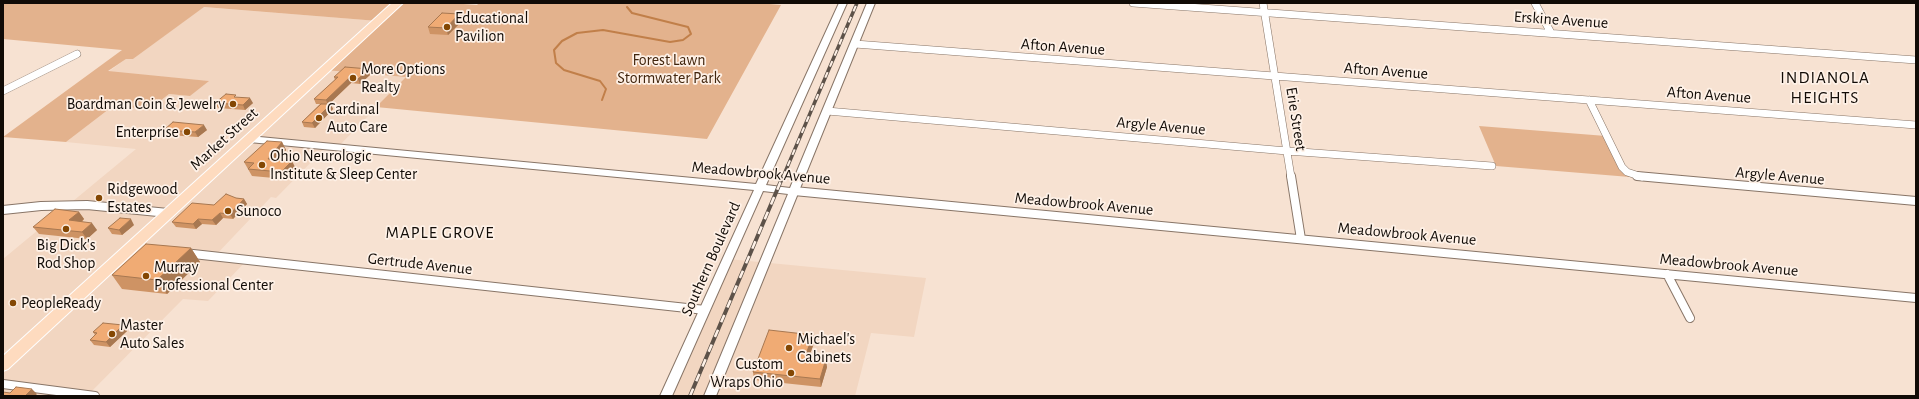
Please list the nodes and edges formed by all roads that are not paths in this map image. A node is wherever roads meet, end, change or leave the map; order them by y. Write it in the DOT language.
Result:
graph roads {
  1 [pos="398,3"];
  2 [pos="843,3"];
  3 [pos="871,3"];
  4 [pos="1133,3"];
  5 [pos="1263,3"];
  6 [pos="1535,3"];
  7 [pos="1264,12"];
  8 [pos="1551,33"];
  9 [pos="855,44"];
  10 [pos="77,54"];
  11 [pos="1916,60"];
  12 [pos="1275,77"];
  13 [pos="4,90"];
  14 [pos="1589,100"];
  15 [pos="827,111"];
  16 [pos="1916,125"];
  17 [pos="249,139"];
  18 [pos="1287,151"];
  19 [pos="1492,166"];
  20 [pos="760,188"];
  21 [pos="794,191"];
  22 [pos="1916,201"];
  23 [pos="3,210"];
  24 [pos="168,213"];
  25 [pos="1301,239"];
  26 [pos="174,252"];
  27 [pos="1667,274"];
  28 [pos="1916,298"];
  29 [pos="705,310"];
  30 [pos="1690,318"];
  31 [pos="3,365"];
  32 [pos="3,384"];
  33 [pos="95,396"];
  34 [pos="666,396"];
  35 [pos="710,396"];
  1 -- 17 [label="main road, Market Street"];
  2 -- 20 [label="street, Southern Boulevard"];
  3 -- 9 [label="street"];
  4 -- 7 [label="street, Erskine Avenue"];
  5 -- 7 [label="street, Erie Street"];
  6 -- 8 [label="street"];
  7 -- 8 [label="street, Erskine Avenue"];
  7 -- 12 [label="street, Erie Street"];
  8 -- 11 [label="street, Erskine Avenue"];
  9 -- 12 [label="street, Afton Avenue"];
  9 -- 15 [label="street"];
  10 -- 13 [label="street"];
  12 -- 14 [label="street, Afton Avenue"];
  12 -- 18 [label="street, Erie Street"];
  14 -- 16 [label="street, Afton Avenue"];
  14 -- 22 [label="street, Argyle Avenue"];
  15 -- 18 [label="street, Argyle Avenue"];
  15 -- 21 [label="street"];
  17 -- 20 [label="street, Meadowbrook Avenue"];
  17 -- 24 [label="main road, Market Street"];
  18 -- 19 [label="street, Argyle Avenue"];
  18 -- 25 [label="street, Erie Street"];
  20 -- 21 [label="street, Meadowbrook Avenue"];
  20 -- 29 [label="street, Southern Boulevard"];
  21 -- 25 [label="street, Meadowbrook Avenue"];
  21 -- 35 [label="street"];
  23 -- 24 [label="street"];
  24 -- 31 [label="main road, Market Street"];
  25 -- 27 [label="street, Meadowbrook Avenue"];
  26 -- 29 [label="street, Gertrude Avenue"];
  27 -- 28 [label="street, Meadowbrook Avenue"];
  27 -- 30 [label="street"];
  29 -- 34 [label="street, Southern Boulevard"];
  32 -- 33 [label="street"];
}
